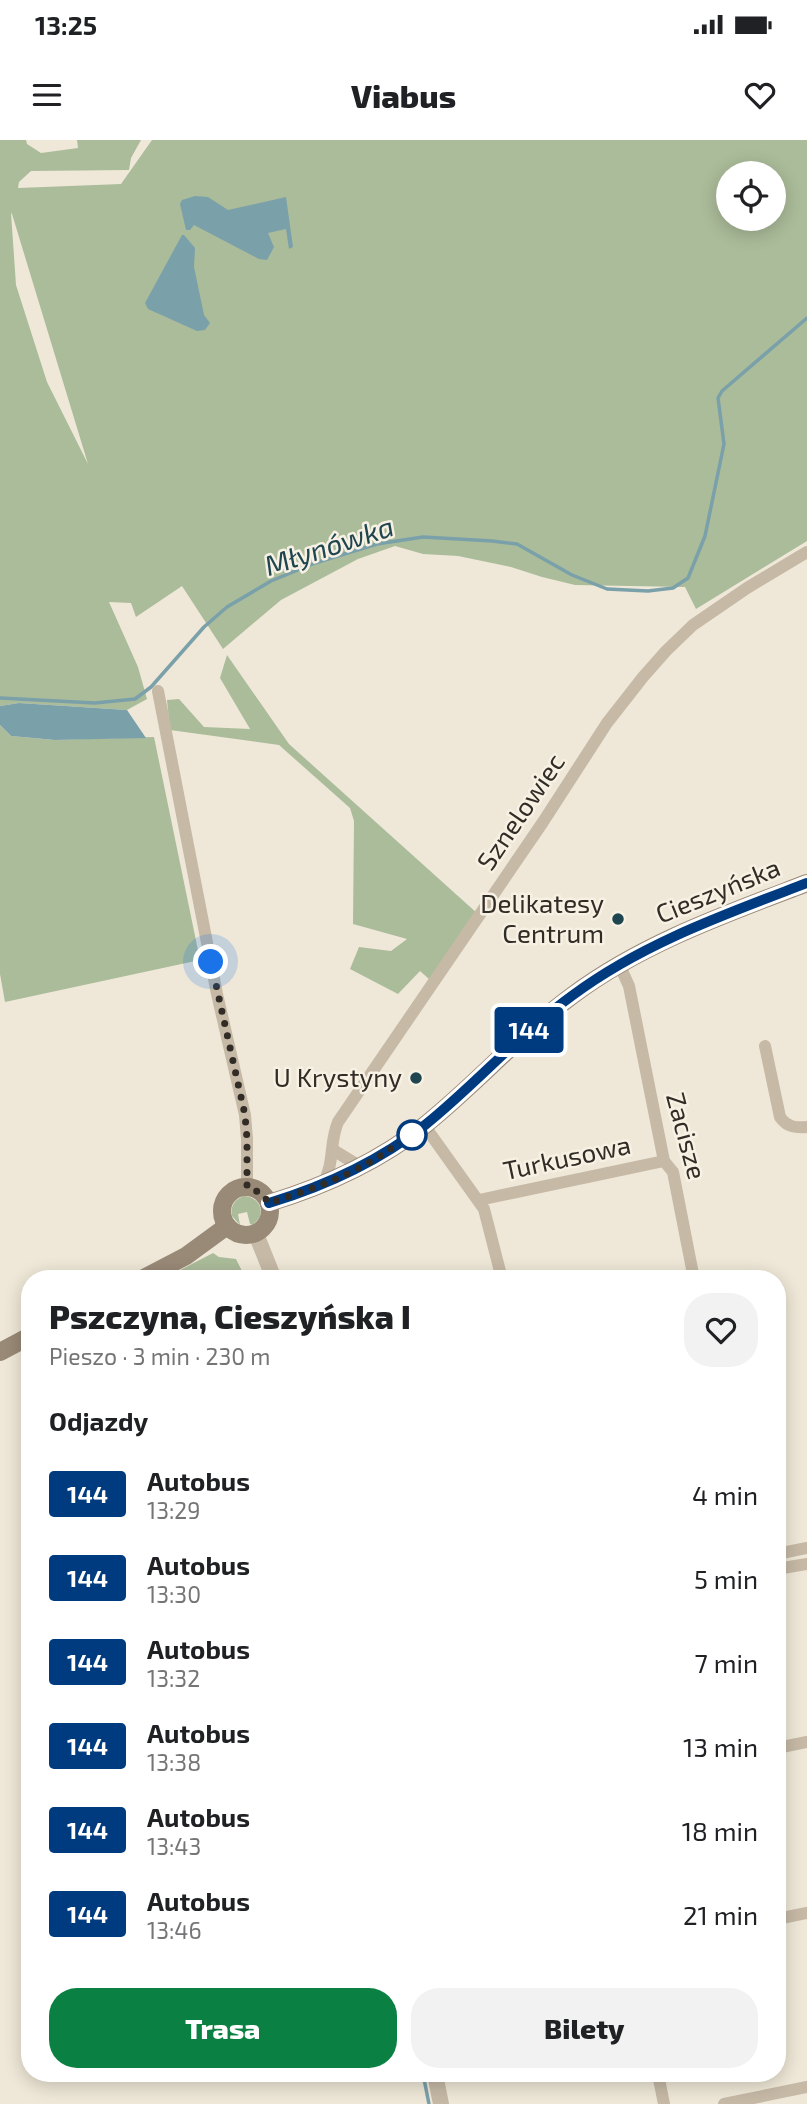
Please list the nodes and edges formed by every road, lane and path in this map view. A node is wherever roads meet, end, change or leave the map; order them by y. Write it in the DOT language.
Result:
graph roads {
  1 [pos="807,552"];
  2 [pos="158,691"];
  3 [pos="807,883"];
  4 [pos="619,964"];
  5 [pos="765,1046"];
  6 [pos="424,1125"];
  7 [pos="807,1127"];
  8 [pos="333,1150"];
  9 [pos="664,1161"];
  10 [pos="361,1167"];
  11 [pos="323,1184"];
  12 [pos="247,1187"];
  13 [pos="479,1200"];
  14 [pos="269,1203"];
  15 [pos="227,1226"];
  16 [pos="256,1234"];
  17 [pos="160,1270"];
  18 [pos="270,1270"];
  19 [pos="500,1270"];
  20 [pos="692,1270"];
  21 [pos="21,1341"];
  22 [pos="0,1352"];
  23 [pos="807,1548"];
  24 [pos="786,1552"];
  25 [pos="807,1564"];
  26 [pos="786,1568"];
  27 [pos="807,1742"];
  28 [pos="786,1746"];
  29 [pos="807,1913"];
  30 [pos="786,1917"];
  31 [pos="437,2082"];
  32 [pos="660,2082"];
  33 [pos="807,2087"];
  34 [pos="441,2104"];
  35 [pos="664,2104"];
  36 [pos="724,2104"];
  1 -- 8 [label="street, Sznelowiec"];
  2 -- 12 [label="street"];
  3 -- 4 [label="main road, Cieszyńska"];
  4 -- 6 [label="main road, Cieszyńska"];
  4 -- 9 [label="street, Zacisze"];
  5 -- 7 [label="street"];
  6 -- 10 [label="main road, Cieszyńska"];
  6 -- 13 [label="street"];
  8 -- 10 [label="street"];
  8 -- 11 [label="street, Sznelowiec"];
  9 -- 13 [label="street, Turkusowa"];
  9 -- 20 [label="street, Zacisze"];
  10 -- 11 [label="main road, Cieszyńska"];
  11 -- 14 [label="main road, Cieszyńska"];
  12 -- 14 [label="main road"];
  12 -- 15 [label="main road"];
  13 -- 19 [label="street"];
  14 -- 16 [label="main road"];
  15 -- 16 [label="main road"];
  15 -- 17 [label="main road"];
  16 -- 18 [label="street"];
  21 -- 22 [label="main road"];
  23 -- 24 [label="street"];
  25 -- 26 [label="street"];
  27 -- 28 [label="street"];
  29 -- 30 [label="street"];
  31 -- 34 [label="street"];
  32 -- 35 [label="street"];
  33 -- 36 [label="street"];
}
